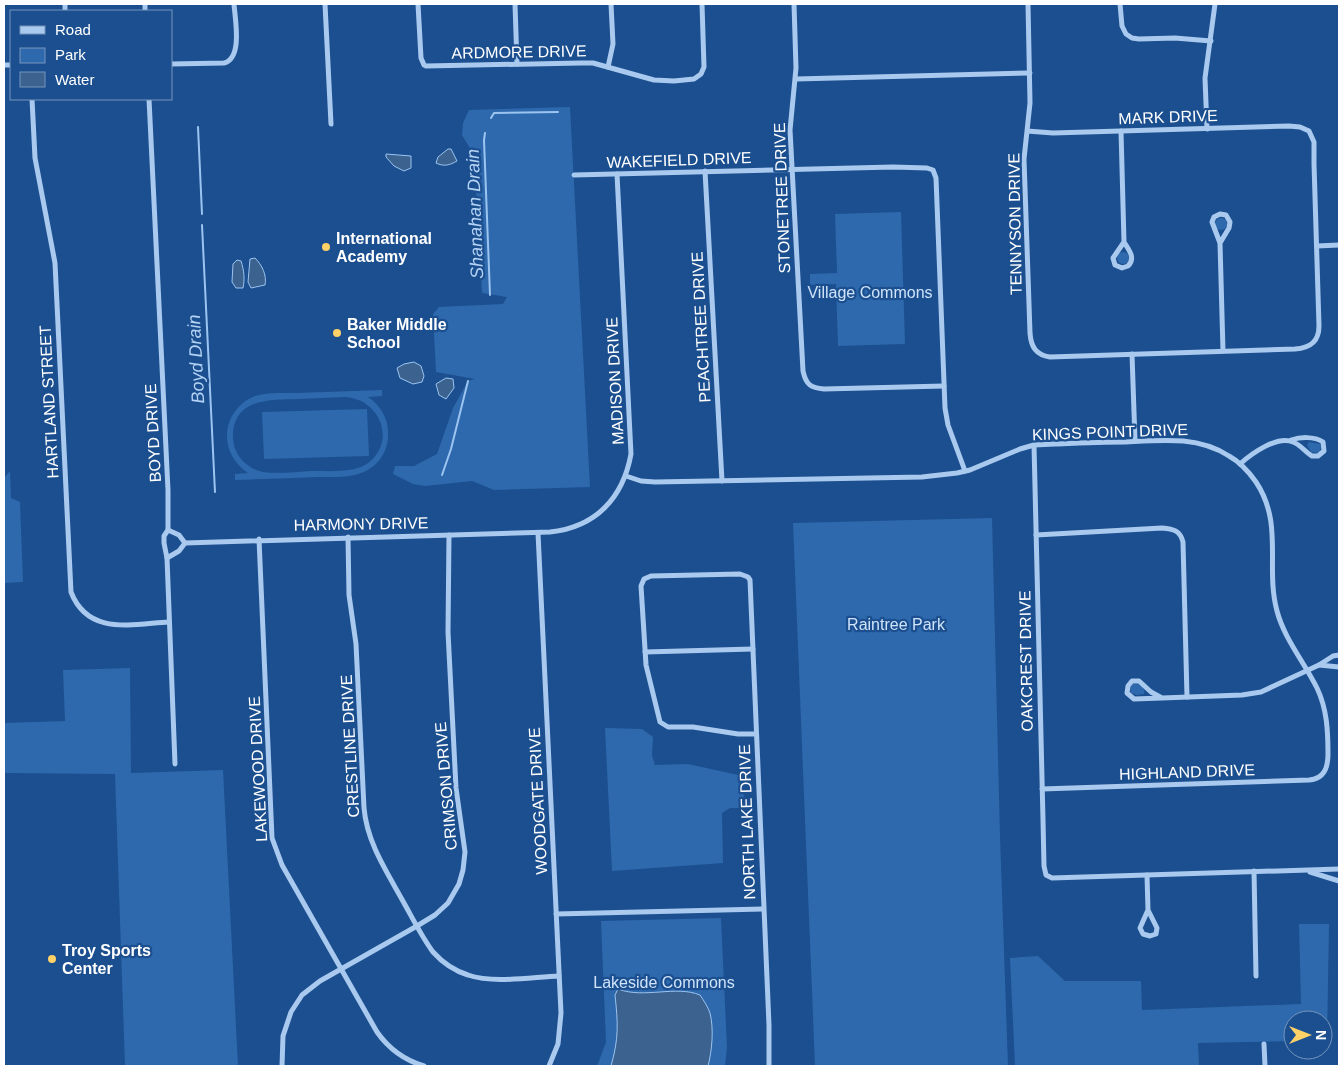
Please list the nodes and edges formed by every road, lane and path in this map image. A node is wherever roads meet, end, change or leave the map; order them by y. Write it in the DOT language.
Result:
graph roads {
  1 [pos="234,4"];
  2 [pos="325,4"];
  3 [pos="418,4"];
  4 [pos="515,4"];
  5 [pos="611,4"];
  6 [pos="702,4"];
  7 [pos="794,4"];
  8 [pos="1028,4"];
  9 [pos="1120,4"];
  10 [pos="1215,4"];
  11 [pos="1211,41"];
  12 [pos="172,64"];
  13 [pos="517,64"];
  14 [pos="608,67"];
  15 [pos="1030,73"];
  16 [pos="796,79"];
  17 [pos="32,100"];
  18 [pos="149,100"];
  19 [pos="330,124"];
  20 [pos="1206,129"];
  21 [pos="1027,131"];
  22 [pos="1121,131"];
  23 [pos="792,169"];
  24 [pos="705,171"];
  25 [pos="617,174"];
  26 [pos="574,175"];
  27 [pos="1124,242"];
  28 [pos="1220,243"];
  29 [pos="1339,245"];
  30 [pos="1317,246"];
  31 [pos="1223,351"];
  32 [pos="1132,354"];
  33 [pos="944,386"];
  34 [pos="1291,440"];
  35 [pos="1135,441"];
  36 [pos="1034,445"];
  37 [pos="1240,464"];
  38 [pos="965,471"];
  39 [pos="626,476"];
  40 [pos="722,481"];
  41 [pos="168,530"];
  42 [pos="538,533"];
  43 [pos="449,535"];
  44 [pos="1036,535"];
  45 [pos="348,537"];
  46 [pos="258,539"];
  47 [pos="185,543"];
  48 [pos="167,558"];
  49 [pos="170,622"];
  50 [pos="753,649"];
  51 [pos="645,652"];
  52 [pos="1339,655"];
  53 [pos="1319,665"];
  54 [pos="1339,667"];
  55 [pos="1307,670"];
  56 [pos="1187,697"];
  57 [pos="1162,698"];
  58 [pos="756,734"];
  59 [pos="175,764"];
  60 [pos="1328,767"];
  61 [pos="1042,790"];
  62 [pos="1339,869"];
  63 [pos="1305,870"];
  64 [pos="1254,871"];
  65 [pos="1147,875"];
  66 [pos="1339,881"];
  67 [pos="763,909"];
  68 [pos="1148,910"];
  69 [pos="556,914"];
  70 [pos="417,926"];
  71 [pos="341,969"];
  72 [pos="560,976"];
  73 [pos="1256,976"];
  74 [pos="1264,1044"];
  75 [pos="282,1066"];
  76 [pos="424,1066"];
  77 [pos="548,1066"];
  78 [pos="769,1066"];
  79 [pos="1265,1066"];
  1 -- 12 [label="street"];
  2 -- 19 [label="street"];
  3 -- 13 [label="street, ARDMORE DRIVE"];
  4 -- 13 [label="street"];
  5 -- 14 [label="street"];
  6 -- 14 [label="street, ARDMORE DRIVE"];
  7 -- 16 [label="street, STONETREE DRIVE"];
  8 -- 15 [label="street, TENNYSON DRIVE"];
  9 -- 11 [label="street"];
  10 -- 11 [label="street"];
  11 -- 20 [label="street"];
  13 -- 14 [label="street, ARDMORE DRIVE"];
  15 -- 16 [label="street"];
  15 -- 21 [label="street, TENNYSON DRIVE"];
  16 -- 23 [label="street, STONETREE DRIVE"];
  17 -- 49 [label="street, HARTLAND STREET"];
  18 -- 41 [label="street, BOYD DRIVE"];
  20 -- 22 [label="street, MARK DRIVE"];
  20 -- 30 [label="street, MARK DRIVE"];
  21 -- 22 [label="street, MARK DRIVE"];
  21 -- 32 [label="street, TENNYSON DRIVE"];
  22 -- 27 [label="street"];
  23 -- 24 [label="street, WAKEFIELD DRIVE"];
  23 -- 33 [label="street, STONETREE DRIVE"];
  23 -- 33 [label="street, WAKEFIELD DRIVE"];
  24 -- 25 [label="street, WAKEFIELD DRIVE"];
  24 -- 40 [label="street, PEACHTREE DRIVE"];
  25 -- 26 [label="street, WAKEFIELD DRIVE"];
  25 -- 39 [label="street, MADISON DRIVE"];
  27 -- 27 [label="street"];
  28 -- 28 [label="street"];
  28 -- 31 [label="street"];
  29 -- 30 [label="street"];
  30 -- 31 [label="street"];
  31 -- 32 [label="street"];
  32 -- 35 [label="street"];
  33 -- 38 [label="street"];
  34 -- 34 [label="street"];
  34 -- 37 [label="street"];
  35 -- 36 [label="street, KINGS POINT DRIVE"];
  35 -- 37 [label="street, KINGS POINT DRIVE"];
  36 -- 38 [label="street, KINGS POINT DRIVE"];
  36 -- 44 [label="street, OAKCREST DRIVE"];
  37 -- 55 [label="street, KINGS POINT DRIVE"];
  38 -- 40 [label="street, KINGS POINT DRIVE"];
  39 -- 40 [label="street, KINGS POINT DRIVE"];
  39 -- 42 [label="street, MADISON DRIVE"];
  41 -- 47 [label="street"];
  41 -- 48 [label="street, BOYD DRIVE"];
  42 -- 43 [label="street, HARMONY DRIVE"];
  42 -- 69 [label="street, WOODGATE DRIVE"];
  43 -- 45 [label="street, HARMONY DRIVE"];
  43 -- 70 [label="street, CRIMSON DRIVE"];
  44 -- 56 [label="street"];
  44 -- 61 [label="street, OAKCREST DRIVE"];
  45 -- 46 [label="street, HARMONY DRIVE"];
  45 -- 70 [label="street, CRESTLINE DRIVE"];
  46 -- 47 [label="street, HARMONY DRIVE"];
  46 -- 71 [label="street, LAKEWOOD DRIVE"];
  47 -- 48 [label="street"];
  48 -- 49 [label="street, BOYD DRIVE"];
  49 -- 59 [label="street, BOYD DRIVE"];
  50 -- 51 [label="street"];
  50 -- 51 [label="street, NORTH LAKE DRIVE"];
  50 -- 58 [label="street, NORTH LAKE DRIVE"];
  51 -- 58 [label="street"];
  52 -- 53 [label="street"];
  53 -- 54 [label="street"];
  53 -- 55 [label="street"];
  55 -- 56 [label="street"];
  55 -- 60 [label="street, KINGS POINT DRIVE"];
  56 -- 57 [label="street"];
  57 -- 57 [label="street"];
  58 -- 67 [label="street, NORTH LAKE DRIVE"];
  60 -- 61 [label="street, HIGHLAND DRIVE"];
  61 -- 65 [label="street, OAKCREST DRIVE"];
  62 -- 63 [label="street"];
  63 -- 64 [label="street"];
  63 -- 66 [label="street"];
  64 -- 65 [label="street"];
  64 -- 73 [label="street"];
  65 -- 68 [label="street"];
  67 -- 69 [label="street"];
  67 -- 78 [label="street, NORTH LAKE DRIVE"];
  68 -- 68 [label="street"];
  69 -- 72 [label="street, WOODGATE DRIVE"];
  70 -- 71 [label="street, CRIMSON DRIVE"];
  70 -- 72 [label="street, CRESTLINE DRIVE"];
  71 -- 75 [label="street, CRIMSON DRIVE"];
  71 -- 76 [label="street, LAKEWOOD DRIVE"];
  72 -- 77 [label="street, WOODGATE DRIVE"];
  74 -- 79 [label="street"];
}
